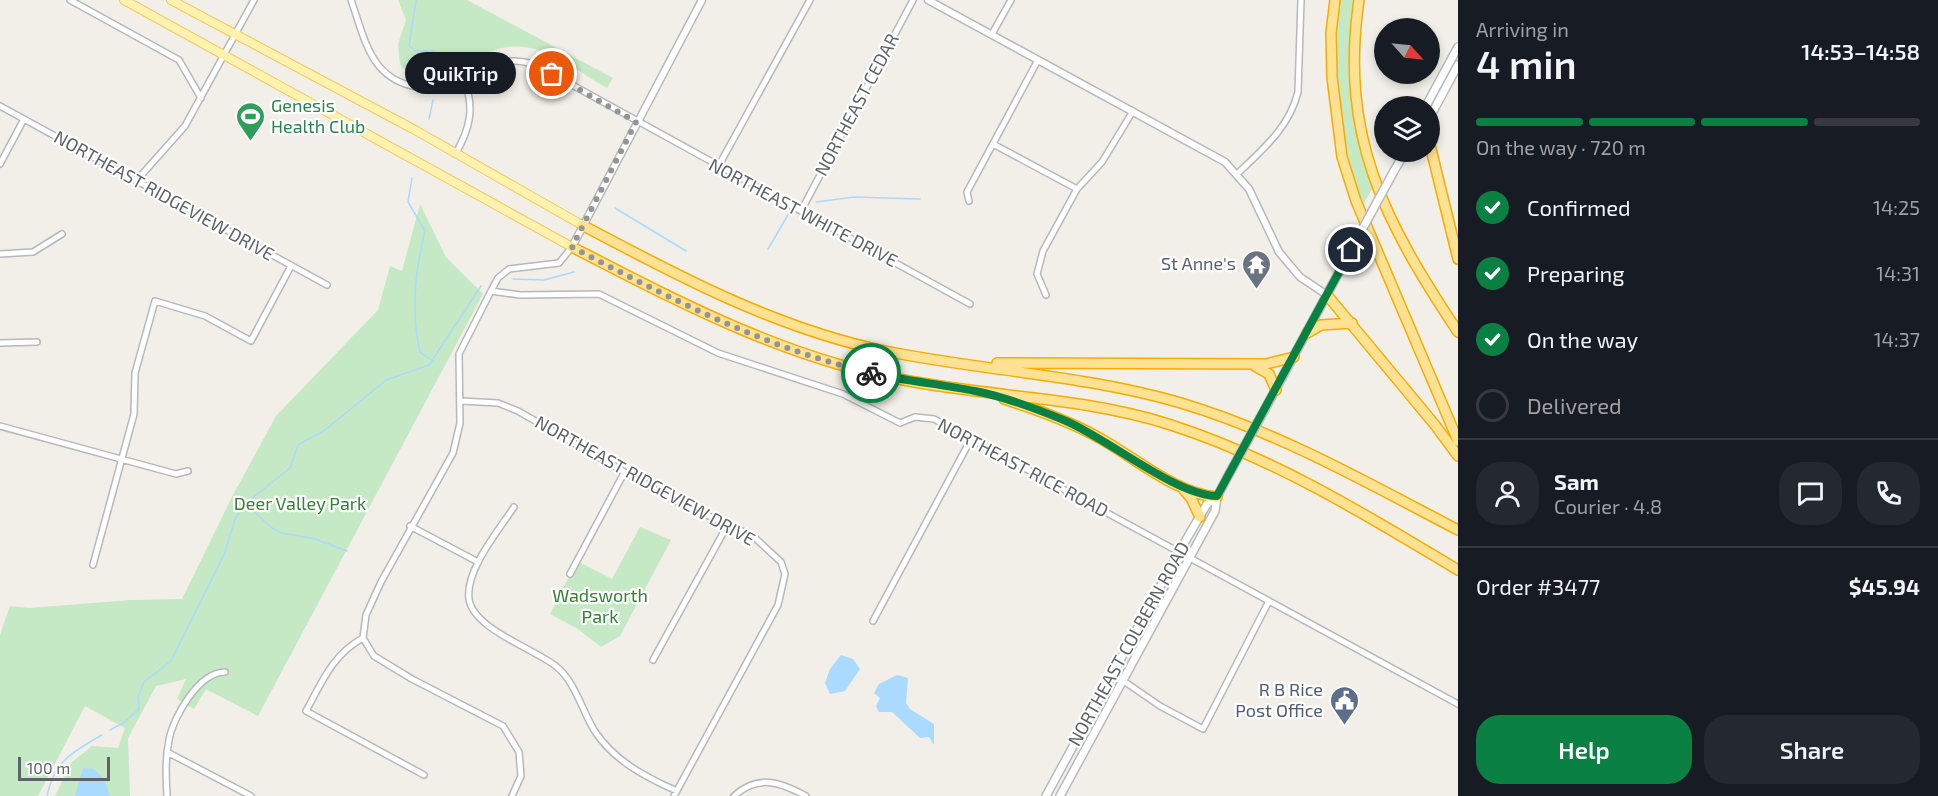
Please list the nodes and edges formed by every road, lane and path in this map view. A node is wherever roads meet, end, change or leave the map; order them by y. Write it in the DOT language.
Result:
graph roads {
  1 [pos="70,0"];
  2 [pos="124,0"];
  3 [pos="171,0"];
  4 [pos="254,0"];
  5 [pos="351,0"];
  6 [pos="702,0"];
  7 [pos="810,0"];
  8 [pos="913,0"];
  9 [pos="928,0"];
  10 [pos="1011,0"];
  11 [pos="1301,0"];
  12 [pos="1335,0"];
  13 [pos="1359,0"];
  14 [pos="992,34"];
  15 [pos="235,35"];
  16 [pos="1458,47"];
  17 [pos="224,56"];
  18 [pos="1038,60"];
  19 [pos="1458,65"];
  20 [pos="465,84"];
  21 [pos="1431,96"];
  22 [pos="201,98"];
  23 [pos="1440,98"];
  24 [pos="0,106"];
  25 [pos="1133,111"];
  26 [pos="24,119"];
  27 [pos="636,122"];
  28 [pos="993,144"];
  29 [pos="456,153"];
  30 [pos="1399,162"];
  31 [pos="1433,163"];
  32 [pos="0,164"];
  33 [pos="718,167"];
  34 [pos="1238,174"];
  35 [pos="137,180"];
  36 [pos="1077,189"];
  37 [pos="969,201"];
  38 [pos="801,211"];
  39 [pos="582,225"];
  40 [pos="62,234"];
  41 [pos="572,247"];
  42 [pos="0,254"];
  43 [pos="1458,259"];
  44 [pos="291,266"];
  45 [pos="327,285"];
  46 [pos="491,291"];
  47 [pos="1046,295"];
  48 [pos="1327,295"];
  49 [pos="970,304"];
  50 [pos="1352,323"];
  51 [pos="1458,332"];
  52 [pos="1307,333"];
  53 [pos="37,342"];
  54 [pos="0,343"];
  55 [pos="1294,357"];
  56 [pos="949,361"];
  57 [pos="1252,364"];
  58 [pos="1276,390"];
  59 [pos="976,391"];
  60 [pos="461,401"];
  61 [pos="0,426"];
  62 [pos="971,439"];
  63 [pos="1458,441"];
  64 [pos="1458,456"];
  65 [pos="122,460"];
  66 [pos="188,471"];
  67 [pos="624,473"];
  68 [pos="1182,488"];
  69 [pos="1217,496"];
  70 [pos="514,507"];
  71 [pos="1200,517"];
  72 [pos="411,526"];
  73 [pos="727,526"];
  74 [pos="1458,530"];
  75 [pos="1179,552"];
  76 [pos="1190,558"];
  77 [pos="478,562"];
  78 [pos="93,565"];
  79 [pos="1458,570"];
  80 [pos="1182,571"];
  81 [pos="570,574"];
  82 [pos="1269,601"];
  83 [pos="873,621"];
  84 [pos="363,638"];
  85 [pos="653,660"];
  86 [pos="225,672"];
  87 [pos="1112,673"];
  88 [pos="1123,681"];
  89 [pos="1458,705"];
  90 [pos="167,752"];
  91 [pos="424,775"];
  92 [pos="676,794"];
  93 [pos="167,796"];
  94 [pos="251,796"];
  95 [pos="512,796"];
  96 [pos="734,796"];
  97 [pos="806,796"];
  98 [pos="1046,796"];
  99 [pos="1060,796"];
  1 -- 22 [label="street"];
  2 -- 17 [label="main road"];
  3 -- 15 [label="main road"];
  4 -- 15 [label="street"];
  5 -- 20 [label="street"];
  6 -- 27 [label="street"];
  7 -- 33 [label="street"];
  8 -- 38 [label="street, NORTHEAST CEDAR"];
  9 -- 14 [label="street"];
  10 -- 14 [label="street"];
  11 -- 34 [label="street"];
  12 -- 63 [label="highway"];
  13 -- 51 [label="highway"];
  14 -- 18 [label="street"];
  15 -- 17 [label="street"];
  15 -- 29 [label="main road"];
  16 -- 21 [label="main road"];
  17 -- 22 [label="street"];
  17 -- 41 [label="main road"];
  18 -- 25 [label="street"];
  18 -- 28 [label="street"];
  19 -- 23 [label="main road"];
  20 -- 27 [label="street, NORTHEAST WHITE DRIVE"];
  20 -- 29 [label="street"];
  22 -- 35 [label="street"];
  24 -- 26 [label="street, NORTHEAST RIDGEVIEW DRIVE"];
  25 -- 34 [label="street"];
  25 -- 36 [label="street"];
  26 -- 32 [label="street"];
  26 -- 35 [label="street, NORTHEAST RIDGEVIEW DRIVE"];
  27 -- 33 [label="street, NORTHEAST WHITE DRIVE"];
  27 -- 39 [label="street"];
  28 -- 36 [label="street"];
  28 -- 37 [label="street"];
  29 -- 39 [label="main road"];
  30 -- 48 [label="main road, NORTHEAST COLBERN ROAD, bridge"];
  31 -- 43 [label="highway"];
  33 -- 38 [label="street, NORTHEAST WHITE DRIVE"];
  34 -- 48 [label="street"];
  35 -- 44 [label="street, NORTHEAST RIDGEVIEW DRIVE"];
  36 -- 47 [label="street"];
  38 -- 49 [label="street, NORTHEAST WHITE DRIVE"];
  39 -- 41 [label="street"];
  39 -- 56 [label="highway"];
  40 -- 42 [label="street"];
  41 -- 46 [label="street"];
  41 -- 59 [label="highway"];
  44 -- 45 [label="street, NORTHEAST RIDGEVIEW DRIVE"];
  44 -- 65 [label="street"];
  46 -- 60 [label="street"];
  46 -- 62 [label="street, NORTHEAST RICE ROAD"];
  48 -- 50 [label="highway"];
  48 -- 52 [label="main road, NORTHEAST COLBERN ROAD"];
  50 -- 52 [label="highway"];
  50 -- 64 [label="highway"];
  52 -- 55 [label="main road, NORTHEAST COLBERN ROAD"];
  53 -- 54 [label="street"];
  55 -- 57 [label="highway"];
  55 -- 58 [label="main road, NORTHEAST COLBERN ROAD"];
  56 -- 57 [label="highway"];
  56 -- 74 [label="highway"];
  57 -- 58 [label="highway"];
  58 -- 69 [label="main road, NORTHEAST COLBERN ROAD, bridge"];
  59 -- 68 [label="highway"];
  59 -- 79 [label="highway"];
  60 -- 67 [label="street, NORTHEAST RIDGEVIEW DRIVE"];
  60 -- 72 [label="street"];
  61 -- 65 [label="street"];
  62 -- 75 [label="street, NORTHEAST RICE ROAD"];
  62 -- 83 [label="street"];
  65 -- 66 [label="street"];
  65 -- 78 [label="street"];
  67 -- 73 [label="street, NORTHEAST RIDGEVIEW DRIVE"];
  67 -- 81 [label="street"];
  68 -- 69 [label="highway"];
  68 -- 71 [label="highway"];
  69 -- 71 [label="main road, NORTHEAST COLBERN ROAD"];
  69 -- 76 [label="main road, NORTHEAST COLBERN ROAD"];
  70 -- 77 [label="street"];
  71 -- 75 [label="main road, NORTHEAST COLBERN ROAD"];
  72 -- 77 [label="street"];
  72 -- 84 [label="street"];
  73 -- 85 [label="street"];
  73 -- 92 [label="street, NORTHEAST RIDGEVIEW DRIVE"];
  75 -- 80 [label="main road"];
  75 -- 87 [label="main road, NORTHEAST COLBERN ROAD"];
  76 -- 80 [label="main road, NORTHEAST COLBERN ROAD"];
  76 -- 82 [label="street"];
  77 -- 92 [label="street"];
  80 -- 88 [label="main road, NORTHEAST COLBERN ROAD"];
  82 -- 88 [label="street"];
  82 -- 89 [label="street"];
  84 -- 91 [label="street"];
  84 -- 95 [label="street"];
  86 -- 90 [label="street"];
  87 -- 88 [label="street"];
  87 -- 98 [label="main road, NORTHEAST COLBERN ROAD"];
  88 -- 99 [label="main road, NORTHEAST COLBERN ROAD"];
  90 -- 93 [label="street"];
  90 -- 94 [label="street"];
  96 -- 97 [label="street"];
}
